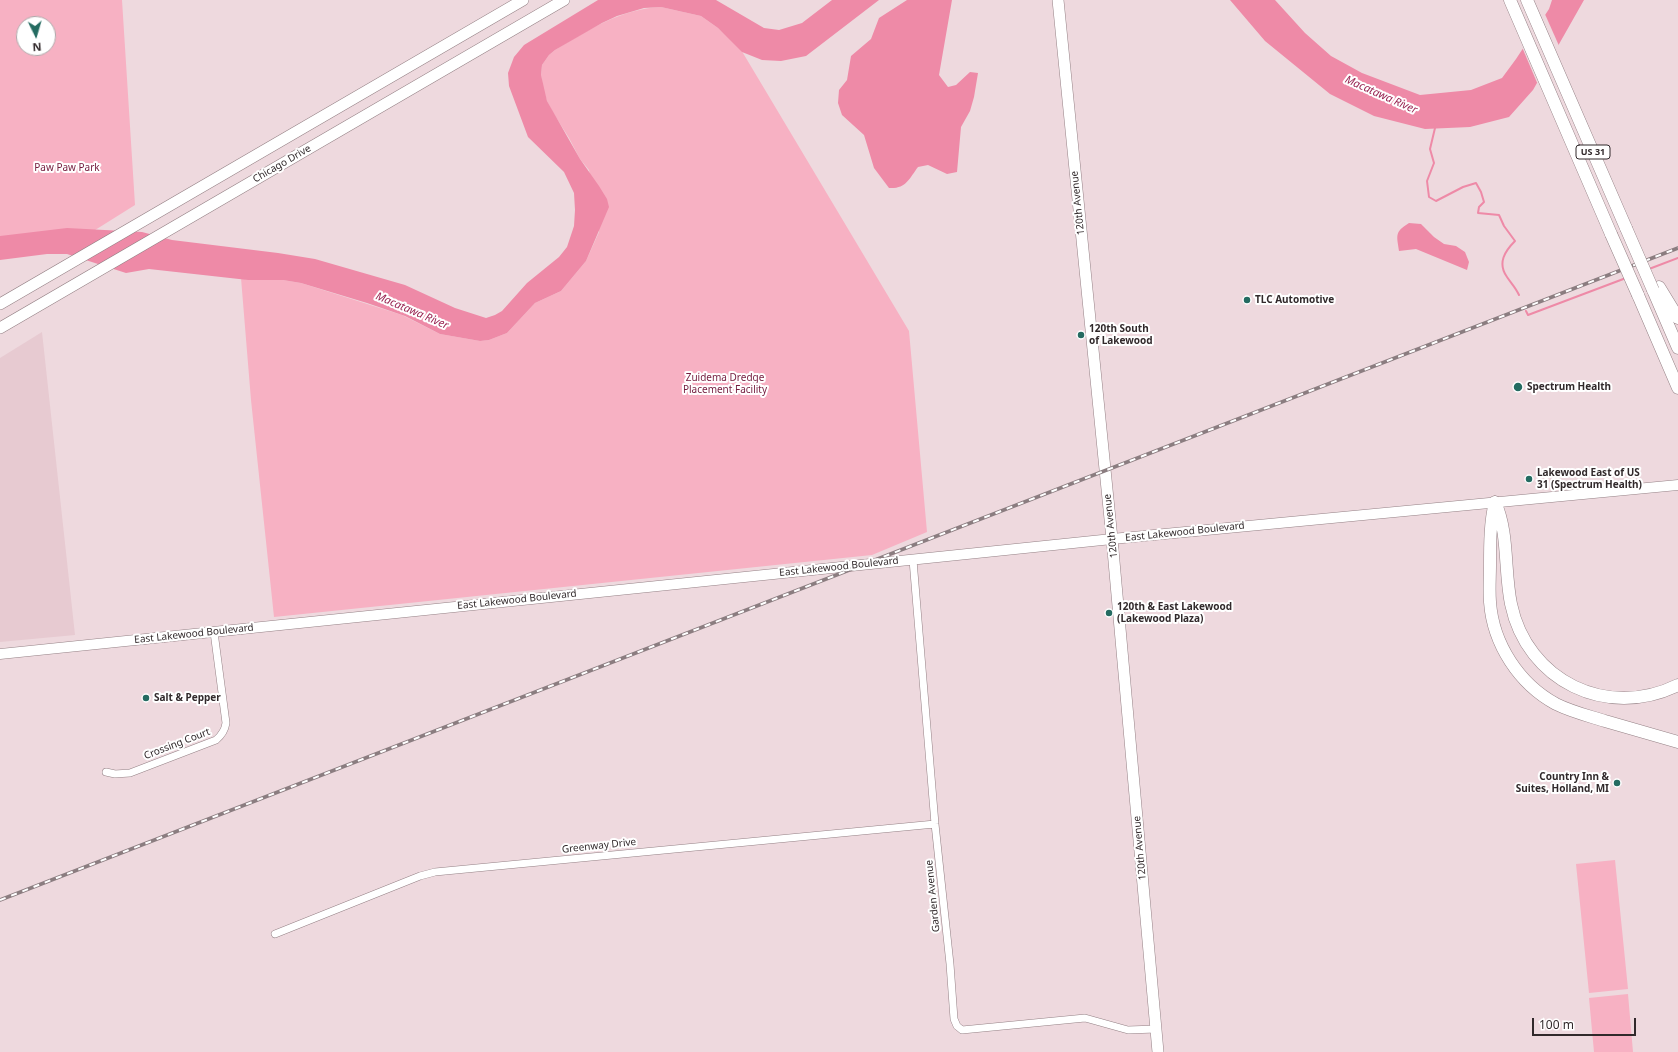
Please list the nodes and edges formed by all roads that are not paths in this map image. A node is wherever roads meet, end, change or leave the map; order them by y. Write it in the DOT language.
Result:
graph roads {
  1 [pos="523,0"];
  2 [pos="564,0"];
  3 [pos="1058,0"];
  4 [pos="1510,0"];
  5 [pos="1528,2"];
  6 [pos="395,74"];
  7 [pos="401,94"];
  8 [pos="1656,288"];
  9 [pos="0,304"];
  10 [pos="1678,318"];
  11 [pos="0,328"];
  12 [pos="1678,348"];
  13 [pos="1678,388"];
  14 [pos="1678,485"];
  15 [pos="1495,502"];
  16 [pos="1112,539"];
  17 [pos="913,560"];
  18 [pos="214,632"];
  19 [pos="0,654"];
  20 [pos="1678,685"];
  21 [pos="1678,742"];
  22 [pos="106,772"];
  23 [pos="935,824"];
  24 [pos="275,934"];
  25 [pos="1156,1029"];
  26 [pos="1158,1052"];
  1 -- 6 [label="main road"];
  2 -- 7 [label="main road, Chicago Drive"];
  3 -- 16 [label="main road, 120th Avenue"];
  4 -- 13 [label="highway, US 31, bridge"];
  5 -- 8 [label="highway, US 31, bridge"];
  6 -- 7 [label="main road"];
  6 -- 9 [label="main road"];
  7 -- 11 [label="main road, Chicago Drive"];
  8 -- 10 [label="highway"];
  8 -- 12 [label="highway, US 31"];
  14 -- 15 [label="main road, East Lakewood Boulevard"];
  15 -- 16 [label="main road, East Lakewood Boulevard"];
  15 -- 20 [label="highway"];
  15 -- 21 [label="highway"];
  16 -- 17 [label="main road, East Lakewood Boulevard"];
  16 -- 25 [label="main road, 120th Avenue"];
  17 -- 18 [label="main road, East Lakewood Boulevard"];
  17 -- 23 [label="street, Garden Avenue"];
  18 -- 19 [label="main road, East Lakewood Boulevard"];
  18 -- 22 [label="street, Crossing Court"];
  23 -- 24 [label="street, Greenway Drive"];
  23 -- 25 [label="street, Garden Avenue"];
  25 -- 26 [label="main road, 120th Avenue"];
}
